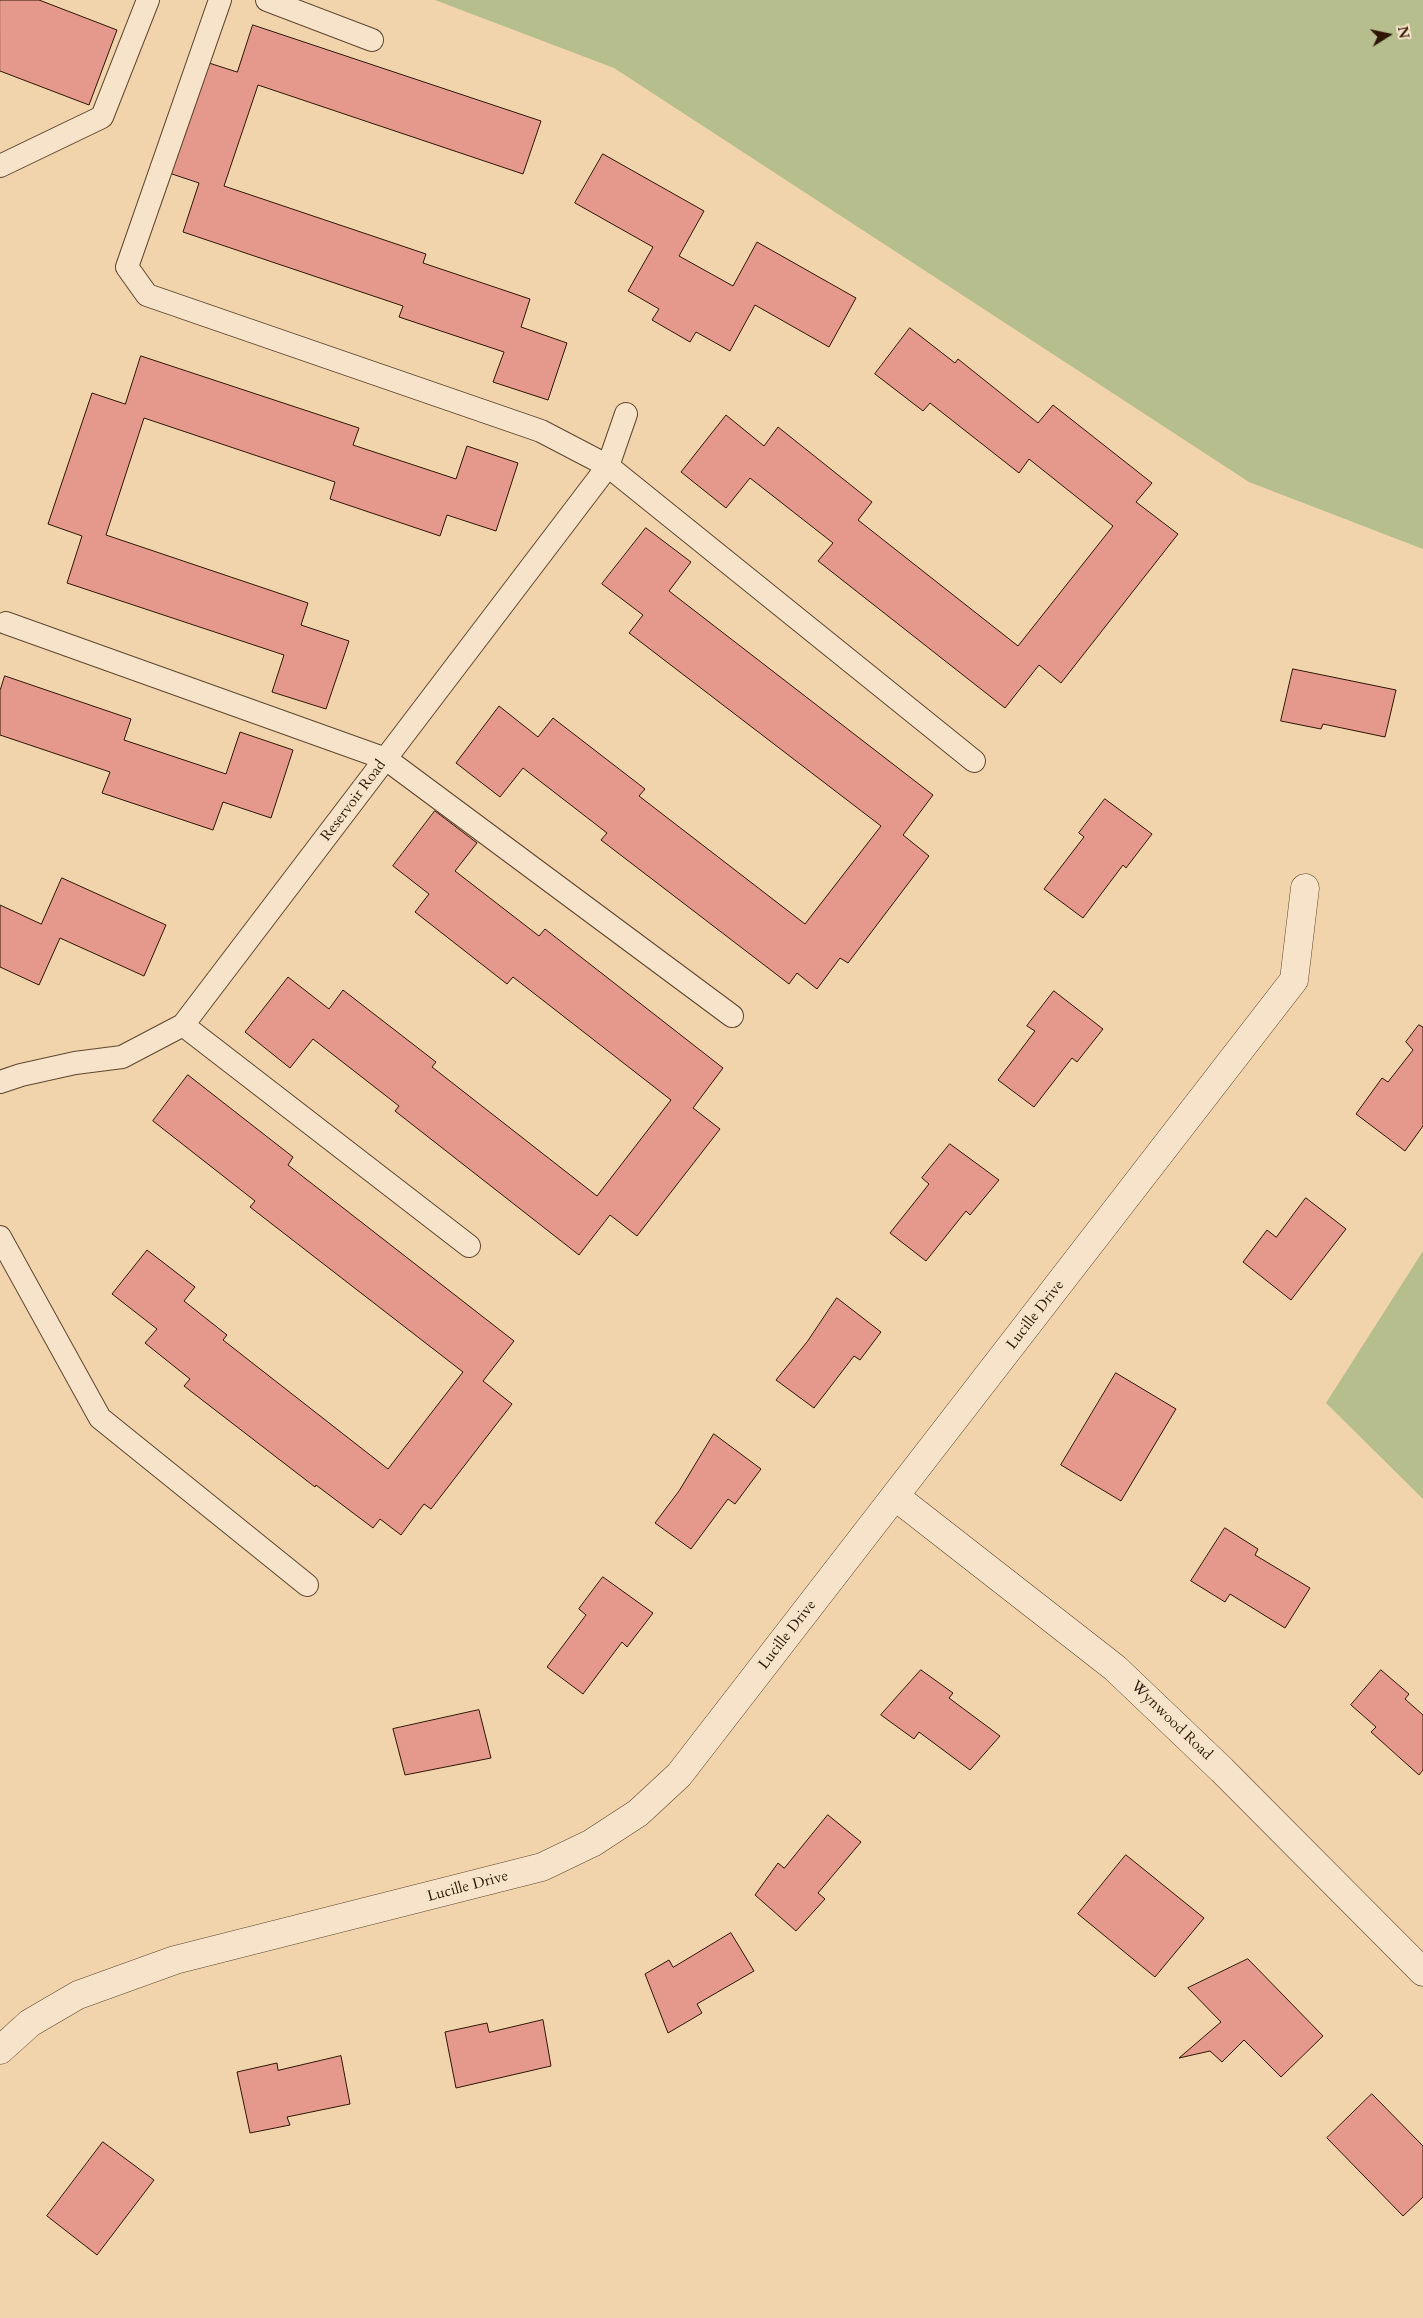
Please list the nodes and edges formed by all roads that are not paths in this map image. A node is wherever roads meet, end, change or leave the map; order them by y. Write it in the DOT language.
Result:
graph roads {
  1 [pos="148,0"];
  2 [pos="220,0"];
  3 [pos="267,0"];
  4 [pos="372,40"];
  5 [pos="0,166"];
  6 [pos="626,414"];
  7 [pos="608,466"];
  8 [pos="6,623"];
  9 [pos="386,759"];
  10 [pos="974,760"];
  11 [pos="1304,888"];
  12 [pos="732,1016"];
  13 [pos="183,1025"];
  14 [pos="0,1082"];
  15 [pos="0,1237"];
  16 [pos="469,1246"];
  17 [pos="896,1497"];
  18 [pos="307,1585"];
  19 [pos="1423,1972"];
  20 [pos="0,2050"];
  1 -- 5 [label="lane"];
  2 -- 7 [label="lane"];
  3 -- 4 [label="lane"];
  6 -- 7 [label="lane, Reservoir Road"];
  7 -- 9 [label="lane, Reservoir Road"];
  7 -- 10 [label="lane"];
  8 -- 9 [label="lane"];
  9 -- 12 [label="lane"];
  9 -- 13 [label="lane, Reservoir Road"];
  11 -- 17 [label="street, Lucille Drive"];
  13 -- 14 [label="lane, Reservoir Road"];
  13 -- 16 [label="lane"];
  15 -- 18 [label="lane"];
  17 -- 19 [label="street, Wynwood Road"];
  17 -- 20 [label="street, Lucille Drive"];
}
